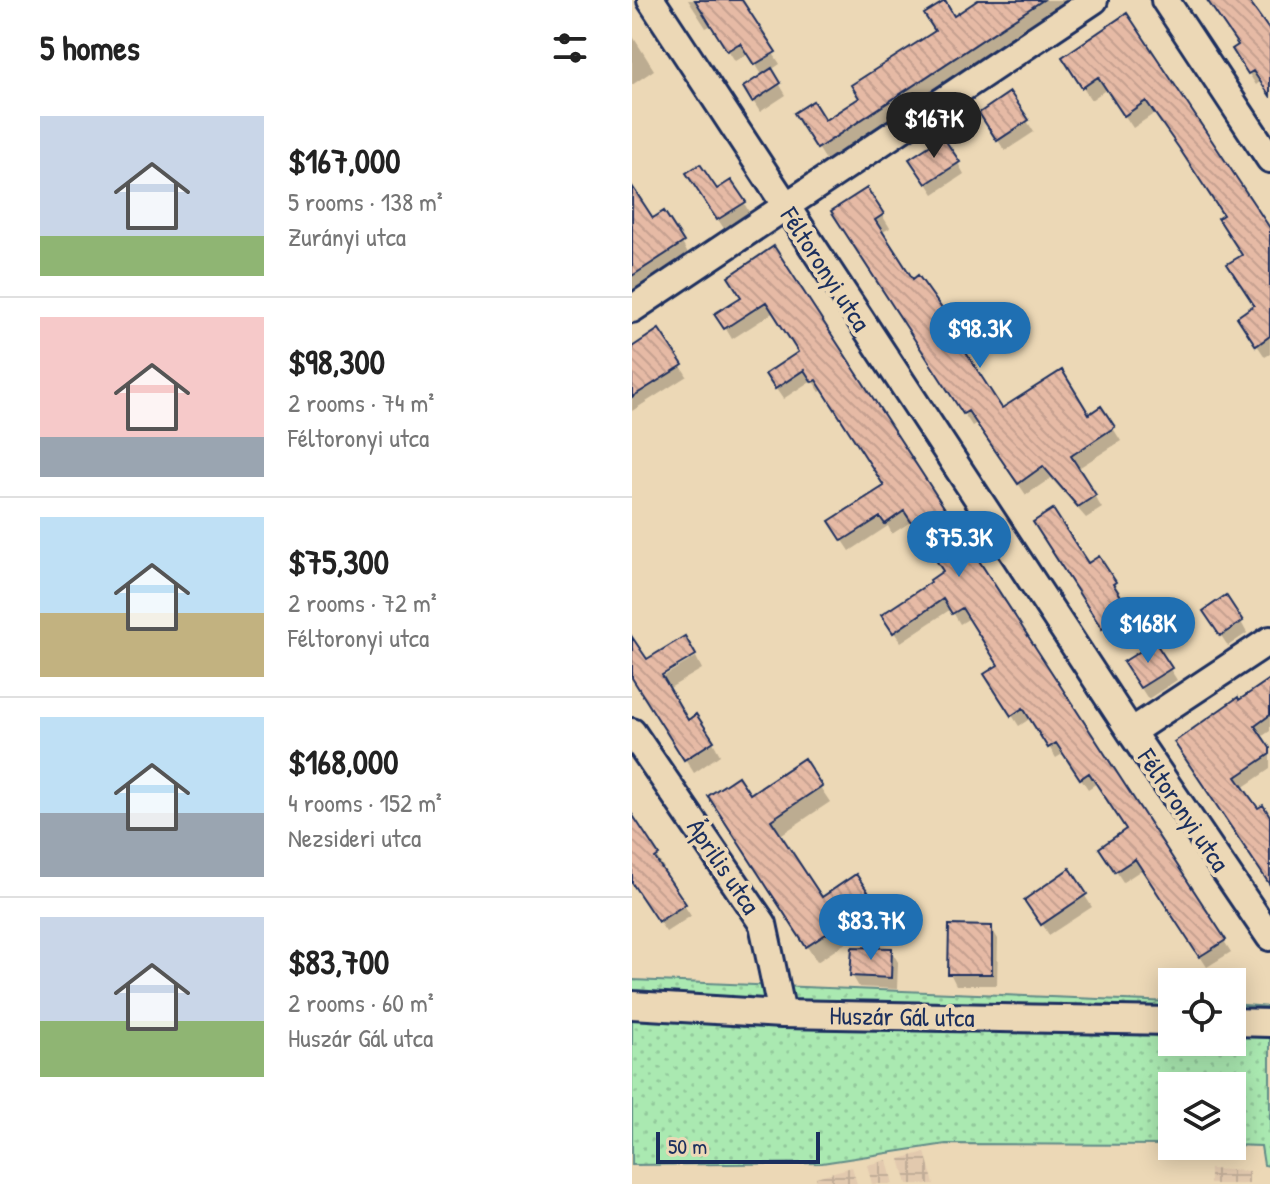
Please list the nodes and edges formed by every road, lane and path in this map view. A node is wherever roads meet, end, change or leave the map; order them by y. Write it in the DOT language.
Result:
graph roads {
  1 [pos="651,0"];
  2 [pos="1094,0"];
  3 [pos="1165,0"];
  4 [pos="1270,159"];
  5 [pos="785,206"];
  6 [pos="632,309"];
  7 [pos="1270,640"];
  8 [pos="632,732"];
  9 [pos="1131,732"];
  10 [pos="1270,937"];
  11 [pos="632,1005"];
  12 [pos="782,1014"];
  13 [pos="1158,1021"];
  14 [pos="1246,1022"];
  15 [pos="1270,1023"];
  1 -- 5 [label="street, Féltoronyi utca"];
  2 -- 5 [label="street"];
  3 -- 4 [label="street"];
  5 -- 6 [label="street"];
  5 -- 9 [label="street, Féltoronyi utca"];
  7 -- 9 [label="street"];
  8 -- 12 [label="street, Április utca"];
  9 -- 10 [label="street, Féltoronyi utca"];
  11 -- 12 [label="street, Huszár Gál utca"];
  12 -- 13 [label="street, Huszár Gál utca"];
  14 -- 15 [label="street"];
}
